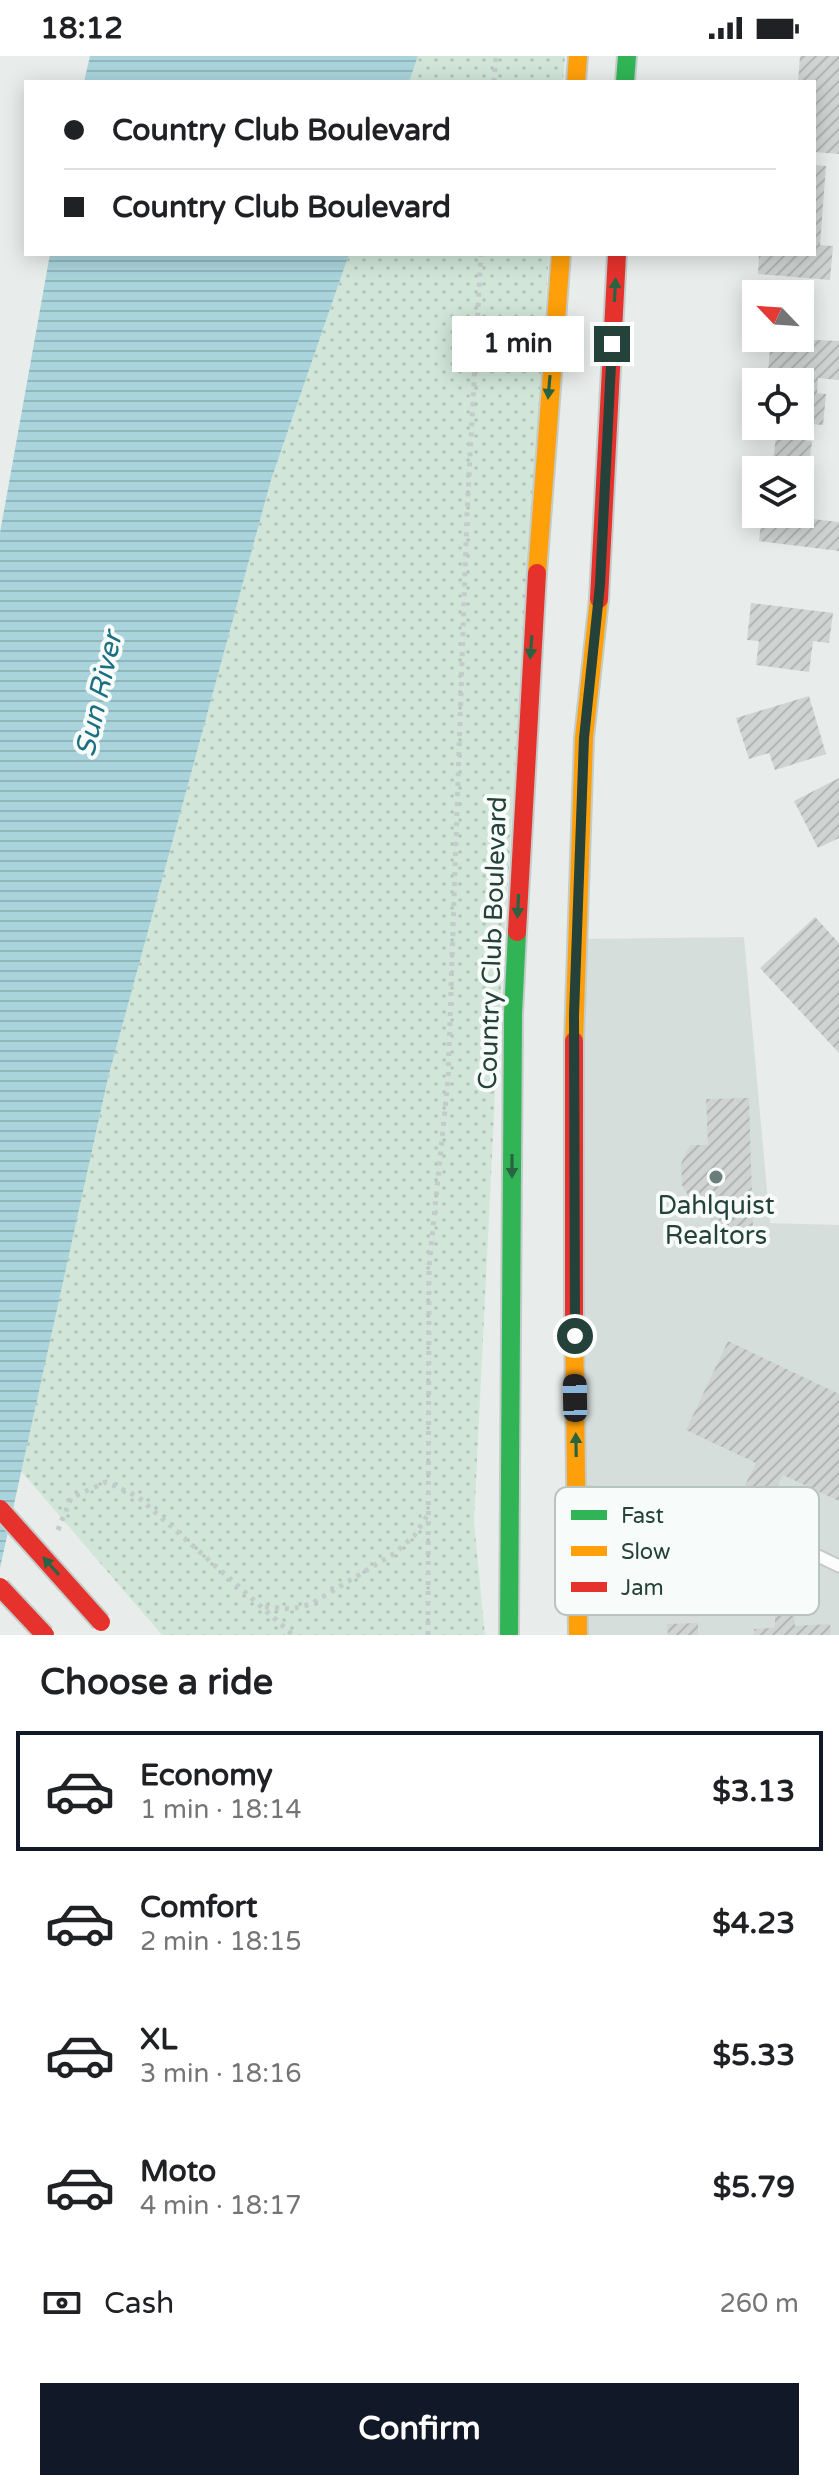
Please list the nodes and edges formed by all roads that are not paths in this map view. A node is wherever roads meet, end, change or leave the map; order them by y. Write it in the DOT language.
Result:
graph roads {
  1 [pos="578,56"];
  2 [pos="627,56"];
  3 [pos="576,80"];
  4 [pos="625,80"];
  5 [pos="561,256"];
  6 [pos="617,256"];
  7 [pos="576,1487"];
  8 [pos="0,1509"];
  9 [pos="819,1556"];
  10 [pos="839,1566"];
  11 [pos="0,1587"];
  12 [pos="578,1615"];
  13 [pos="101,1622"];
  14 [pos="45,1635"];
  15 [pos="509,1635"];
  16 [pos="578,1635"];
  1 -- 3 [label="main road"];
  2 -- 4 [label="main road"];
  5 -- 15 [label="main road, Country Club Boulevard, one-way"];
  7 -- 6 [label="main road, one-way"];
  13 -- 8 [label="main road, one-way, bridge"];
  9 -- 10 [label="lane"];
  11 -- 14 [label="main road, bridge"];
  12 -- 16 [label="main road"];
}
